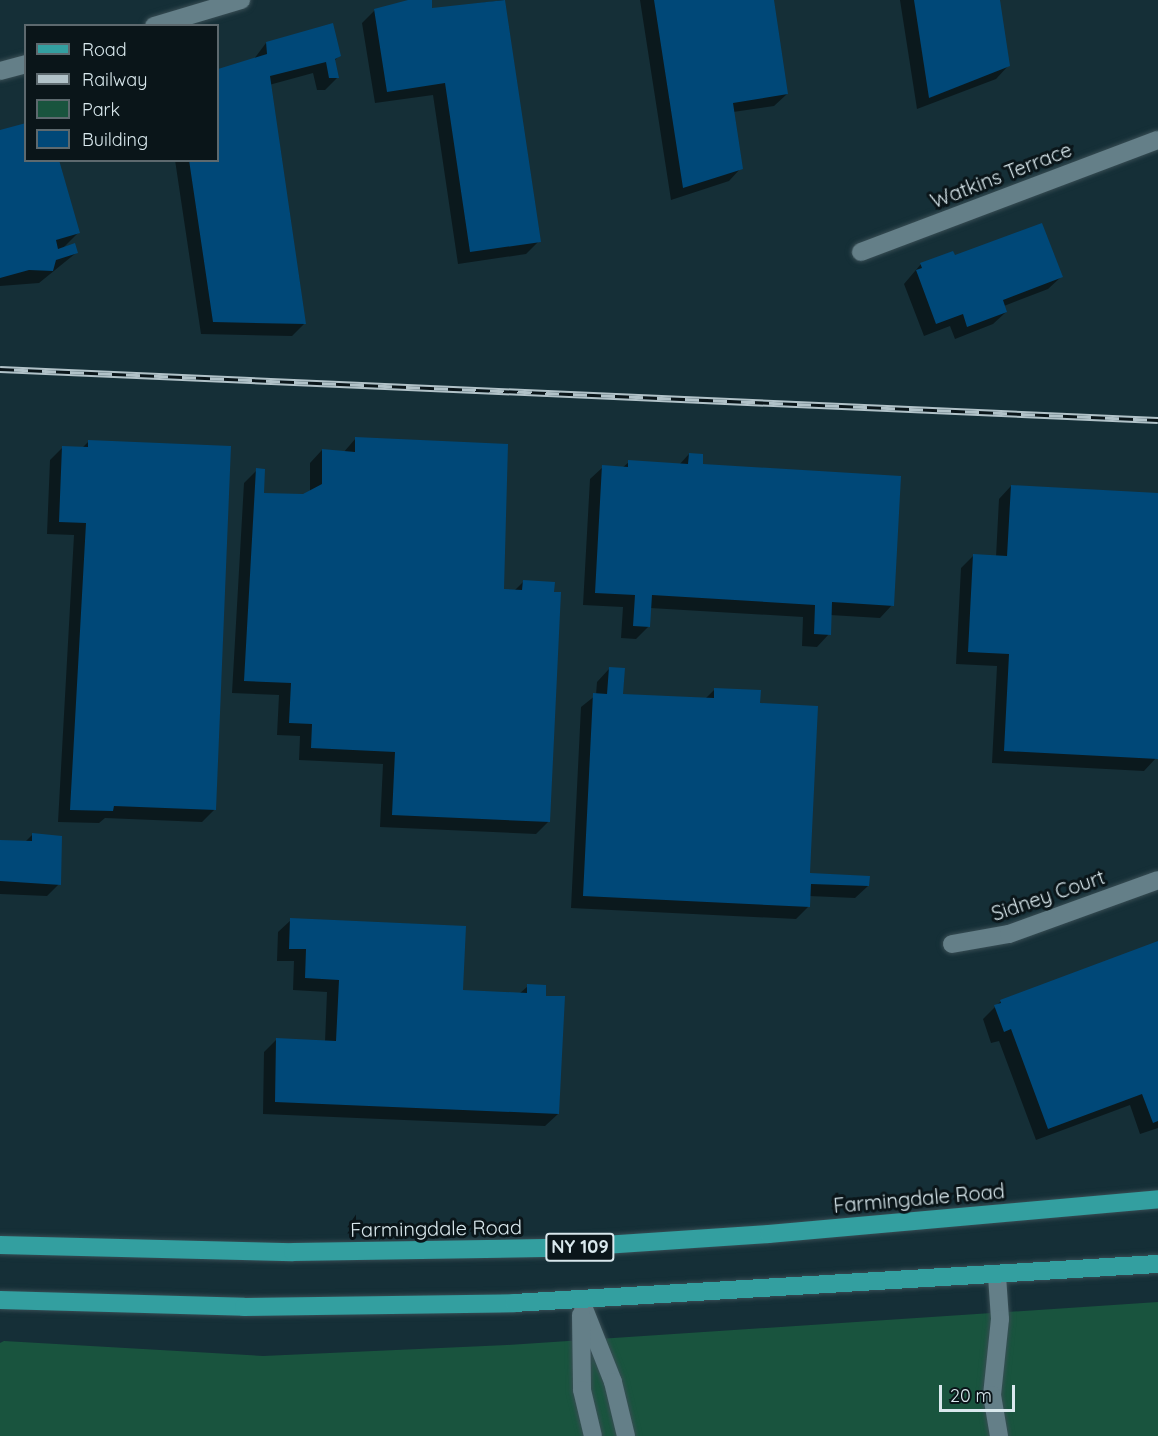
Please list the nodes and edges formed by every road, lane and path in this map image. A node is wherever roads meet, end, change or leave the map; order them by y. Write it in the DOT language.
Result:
graph roads {
  1 [pos="241,0"];
  2 [pos="161,24"];
  3 [pos="24,65"];
  4 [pos="0,71"];
  5 [pos="1158,140"];
  6 [pos="861,252"];
  7 [pos="1158,880"];
  8 [pos="952,944"];
  9 [pos="1158,1199"];
  10 [pos="0,1245"];
  11 [pos="1158,1264"];
  12 [pos="997,1276"];
  13 [pos="0,1300"];
  14 [pos="581,1301"];
  15 [pos="625,1431"];
  16 [pos="590,1435"];
  17 [pos="999,1436"];
  1 -- 2 [label="street"];
  3 -- 4 [label="street"];
  5 -- 6 [label="street, Watkins Terrace"];
  7 -- 8 [label="street, Sidney Court"];
  9 -- 10 [label="main road, Farmingdale Road / NY 109"];
  11 -- 12 [label="main road"];
  12 -- 14 [label="main road"];
  12 -- 17 [label="street"];
  13 -- 14 [label="main road"];
  14 -- 15 [label="street"];
  14 -- 16 [label="street"];
  15 -- 16 [label="street"];
}
